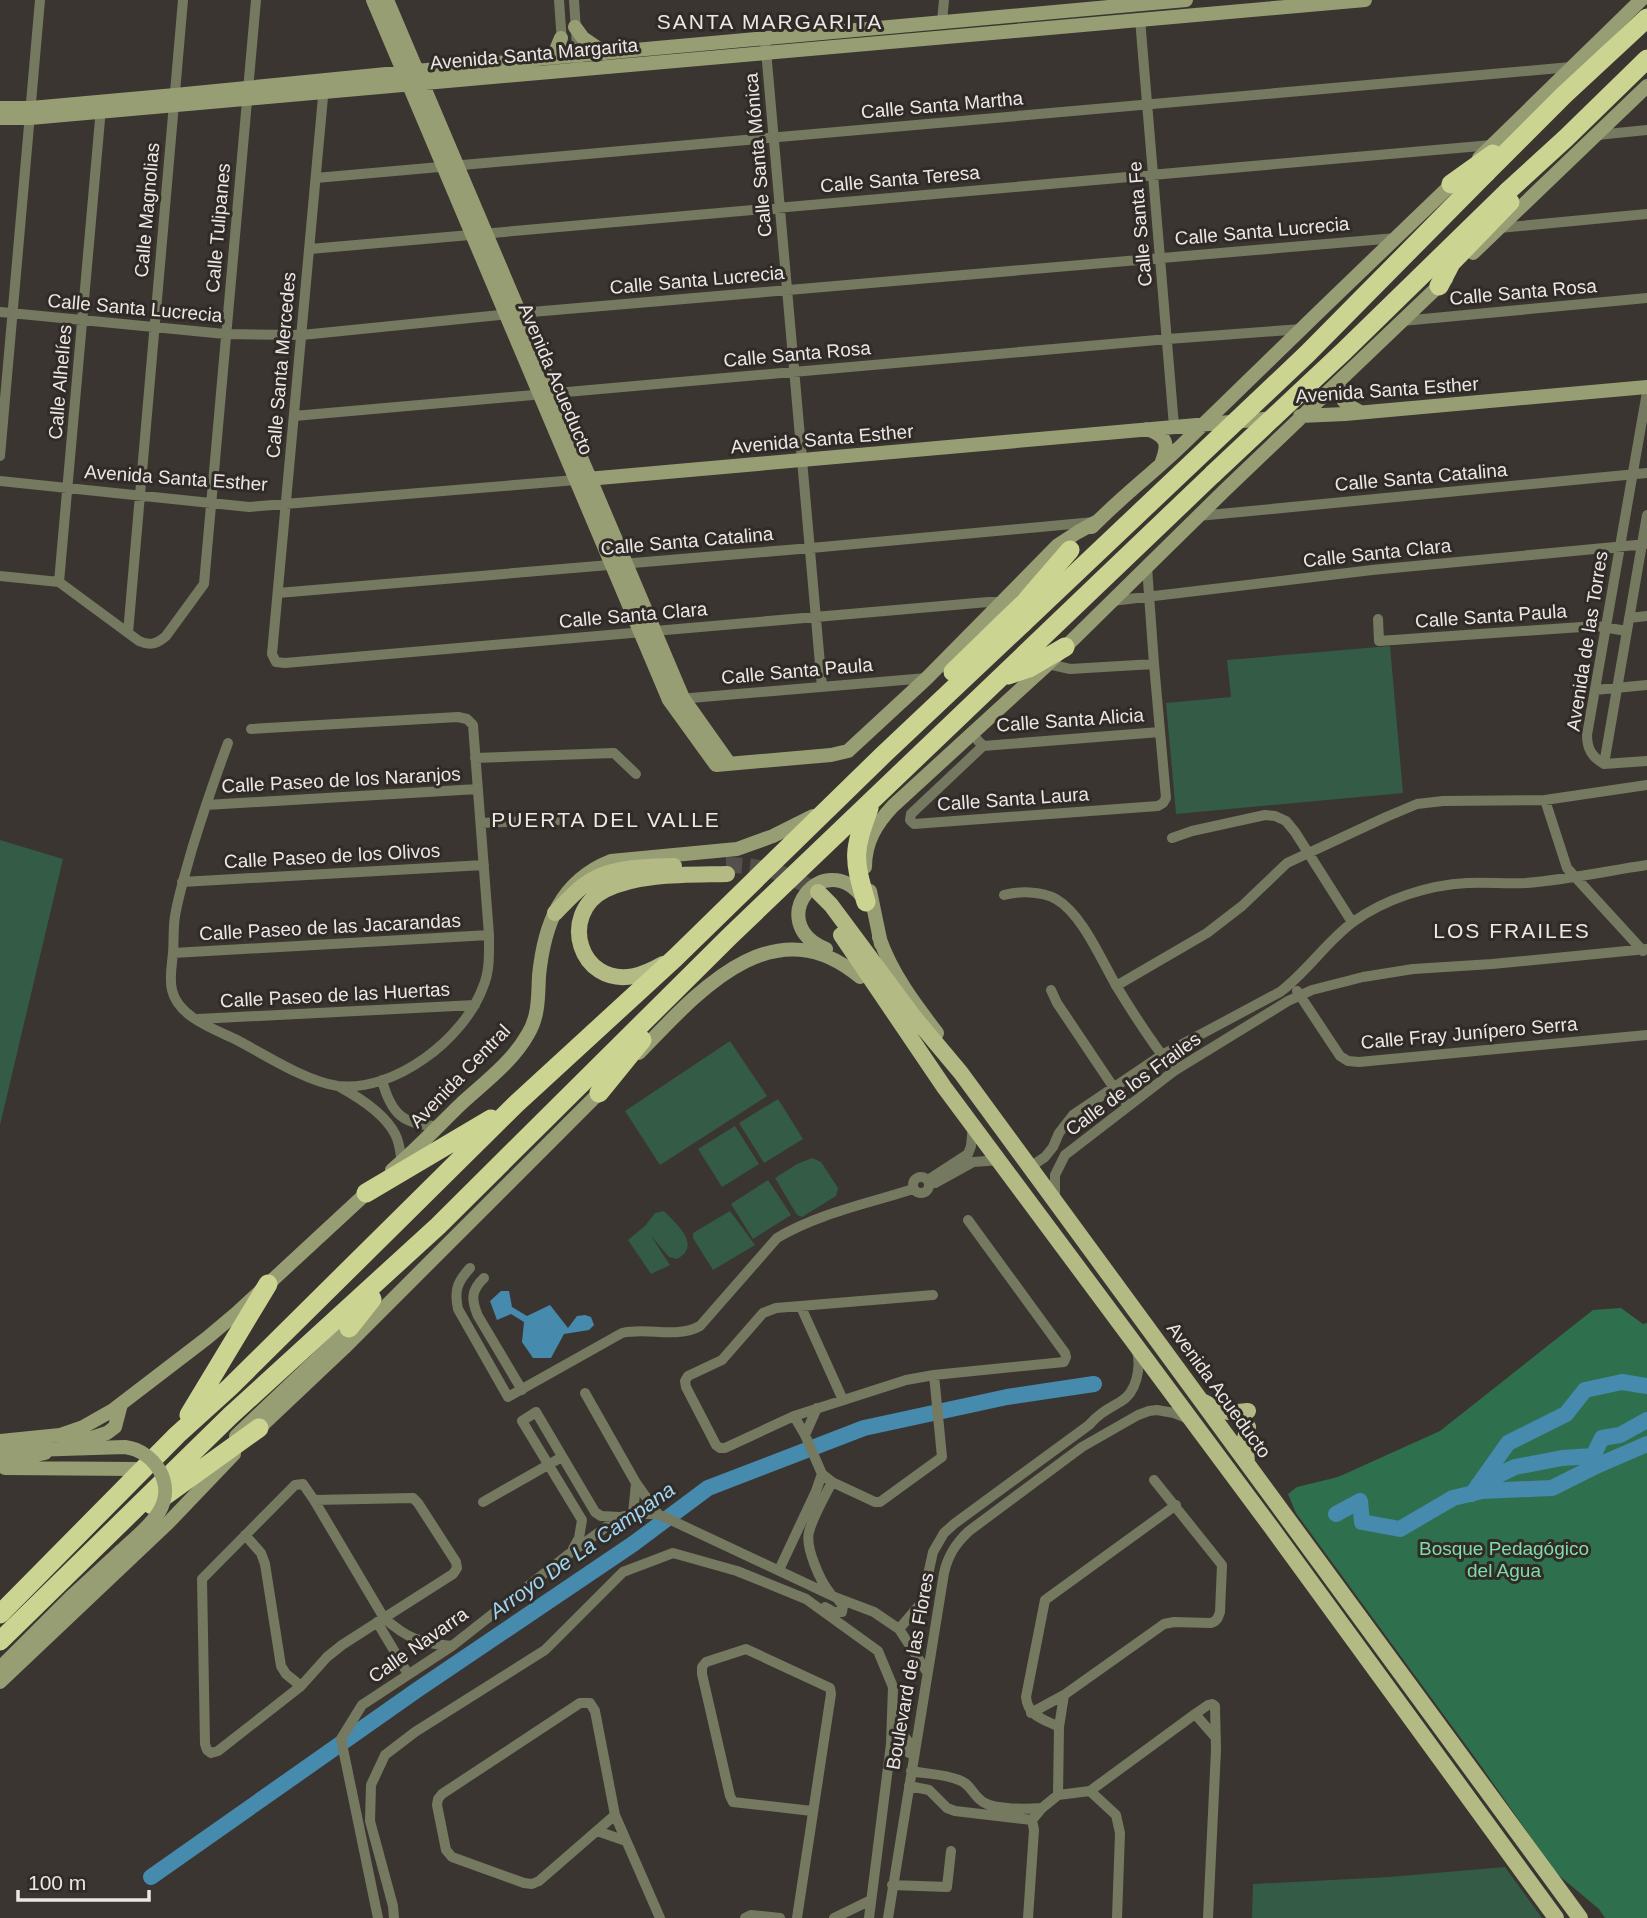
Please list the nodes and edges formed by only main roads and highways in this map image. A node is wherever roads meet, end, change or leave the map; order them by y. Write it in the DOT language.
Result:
graph roads {
  1 [pos="373,0"];
  2 [pos="387,0"];
  3 [pos="1180,0"];
  4 [pos="1365,0"];
  5 [pos="1647,2"];
  6 [pos="1639,7"];
  7 [pos="1177,16"];
  8 [pos="575,27"];
  9 [pos="561,38"];
  10 [pos="765,45"];
  11 [pos="605,53"];
  12 [pos="547,58"];
  13 [pos="1647,59"];
  14 [pos="571,63"];
  15 [pos="413,78"];
  16 [pos="1647,86"];
  17 [pos="1564,95"];
  18 [pos="0,108"];
  19 [pos="30,113"];
  20 [pos="0,118"];
  21 [pos="1559,145"];
  22 [pos="1451,184"];
  23 [pos="1439,286"];
  24 [pos="1277,353"];
  25 [pos="1271,377"];
  26 [pos="1338,382"];
  27 [pos="1647,387"];
  28 [pos="1321,398"];
  29 [pos="1360,412"];
  30 [pos="1303,416"];
  31 [pos="1200,425"];
  32 [pos="1146,429"];
  33 [pos="1182,445"];
  34 [pos="1160,464"];
  35 [pos="1230,464"];
  36 [pos="583,479"];
  37 [pos="1225,490"];
  38 [pos="1098,521"];
  39 [pos="1070,550"];
  40 [pos="1065,647"];
  41 [pos="1003,676"];
  42 [pos="919,722"];
  43 [pos="871,802"];
  44 [pos="832,804"];
  45 [pos="866,902"];
  46 [pos="555,913"];
  47 [pos="881,944"];
  48 [pos="675,958"];
  49 [pos="693,973"];
  50 [pos="860,977"];
  51 [pos="909,1034"];
  52 [pos="961,1073"];
  53 [pos="598,1093"];
  54 [pos="516,1104"];
  55 [pos="366,1193"];
  56 [pos="471,1222"];
  57 [pos="438,1226"];
  58 [pos="268,1284"];
  59 [pos="349,1328"];
  60 [pos="1201,1401"];
  61 [pos="121,1405"];
  62 [pos="1248,1411"];
  63 [pos="1248,1427"];
  64 [pos="259,1428"];
  65 [pos="177,1435"];
  66 [pos="0,1441"];
  67 [pos="228,1444"];
  68 [pos="0,1451"];
  69 [pos="1247,1463"];
  70 [pos="0,1465"];
  71 [pos="135,1469"];
  72 [pos="97,1545"];
  73 [pos="0,1614"];
  74 [pos="0,1642"];
  75 [pos="0,1668"];
  76 [pos="0,1682"];
  77 [pos="1485,1787"];
  78 [pos="1468,1798"];
  79 [pos="1556,1918"];
  80 [pos="1580,1918"];
  1 -- 15 [label="main road, Avenida Acueducto"];
  2 -- 15 [label="main road, Avenida Acueducto"];
  3 -- 7 [label="main road"];
  3 -- 10 [label="main road, Avenida Santa Margarita"];
  4 -- 7 [label="main road, Avenida Santa Margarita"];
  5 -- 6 [label="main road"];
  6 -- 17 [label="highway"];
  6 -- 22 [label="main road"];
  7 -- 10 [label="main road, Avenida Santa Margarita"];
  8 -- 11 [label="main road"];
  9 -- 12 [label="main road"];
  10 -- 11 [label="main road, Avenida Santa Margarita"];
  10 -- 14 [label="main road, Avenida Santa Margarita"];
  11 -- 14 [label="main road, Avenida Santa Margarita"];
  12 -- 14 [label="main road, Avenida Santa Margarita"];
  12 -- 15 [label="main road, Avenida Santa Margarita"];
  13 -- 21 [label="highway"];
  14 -- 15 [label="main road, Avenida Santa Margarita"];
  15 -- 19 [label="main road, Avenida Santa Margarita"];
  15 -- 36 [label="main road, Avenida Acueducto"];
  16 -- 23 [label="main road"];
  17 -- 22 [label="highway"];
  17 -- 42 [label="highway, bridge"];
  18 -- 19 [label="main road, Avenida Santa Margarita"];
  19 -- 20 [label="main road, Avenida Santa Margarita"];
  21 -- 23 [label="highway"];
  21 -- 41 [label="highway, bridge"];
  22 -- 24 [label="main road"];
  23 -- 26 [label="main road"];
  24 -- 25 [label="main road"];
  24 -- 31 [label="main road"];
  25 -- 28 [label="main road"];
  25 -- 30 [label="main road"];
  26 -- 28 [label="main road"];
  26 -- 29 [label="main road"];
  27 -- 29 [label="main road, Avenida Santa Esther"];
  28 -- 30 [label="main road"];
  29 -- 30 [label="main road, Avenida Santa Esther"];
  30 -- 31 [label="main road, Avenida Santa Esther"];
  30 -- 37 [label="main road"];
  31 -- 32 [label="main road, Avenida Santa Esther"];
  31 -- 33 [label="main road"];
  31 -- 35 [label="main road"];
  32 -- 34 [label="main road"];
  32 -- 36 [label="main road, Avenida Santa Esther"];
  33 -- 34 [label="main road"];
  33 -- 35 [label="main road"];
  34 -- 38 [label="main road"];
  35 -- 37 [label="main road"];
  36 -- 38 [label="main road, Avenida Acueducto"];
  37 -- 40 [label="main road"];
  38 -- 39 [label="main road"];
  39 -- 42 [label="highway"];
  40 -- 41 [label="highway"];
  40 -- 47 [label="main road"];
  41 -- 43 [label="highway"];
  42 -- 44 [label="highway"];
  43 -- 45 [label="highway"];
  43 -- 49 [label="highway"];
  44 -- 46 [label="main road, Avenida Central"];
  44 -- 48 [label="highway"];
  45 -- 47 [label="main road"];
  45 -- 50 [label="main road"];
  46 -- 48 [label="main road"];
  46 -- 55 [label="main road, Avenida Central"];
  47 -- 52 [label="main road"];
  48 -- 54 [label="highway"];
  49 -- 53 [label="highway"];
  49 -- 57 [label="highway"];
  50 -- 51 [label="main road"];
  50 -- 53 [label="main road"];
  51 -- 52 [label="main road, Avenida Acueducto"];
  51 -- 78 [label="main road, Avenida Acueducto"];
  52 -- 60 [label="main road, Avenida Acueducto"];
  53 -- 56 [label="main road"];
  54 -- 55 [label="highway"];
  54 -- 65 [label="highway"];
  55 -- 58 [label="main road, Avenida Central"];
  56 -- 59 [label="main road"];
  56 -- 64 [label="main road"];
  57 -- 59 [label="highway"];
  57 -- 72 [label="highway"];
  58 -- 61 [label="main road, Avenida Central"];
  58 -- 65 [label="highway"];
  59 -- 67 [label="main road"];
  60 -- 62 [label="main road"];
  60 -- 69 [label="main road, Avenida Acueducto"];
  61 -- 66 [label="main road, Avenida Central"];
  61 -- 70 [label="main road"];
  63 -- 69 [label="main road"];
  64 -- 72 [label="highway"];
  64 -- 76 [label="main road"];
  65 -- 73 [label="highway"];
  68 -- 75 [label="main road, bridge"];
  69 -- 77 [label="main road, Avenida Acueducto"];
  70 -- 71 [label="main road"];
  72 -- 74 [label="highway"];
  77 -- 78 [label="main road"];
  77 -- 80 [label="main road, Avenida Acueducto"];
  78 -- 79 [label="main road, Avenida Acueducto"];
}
